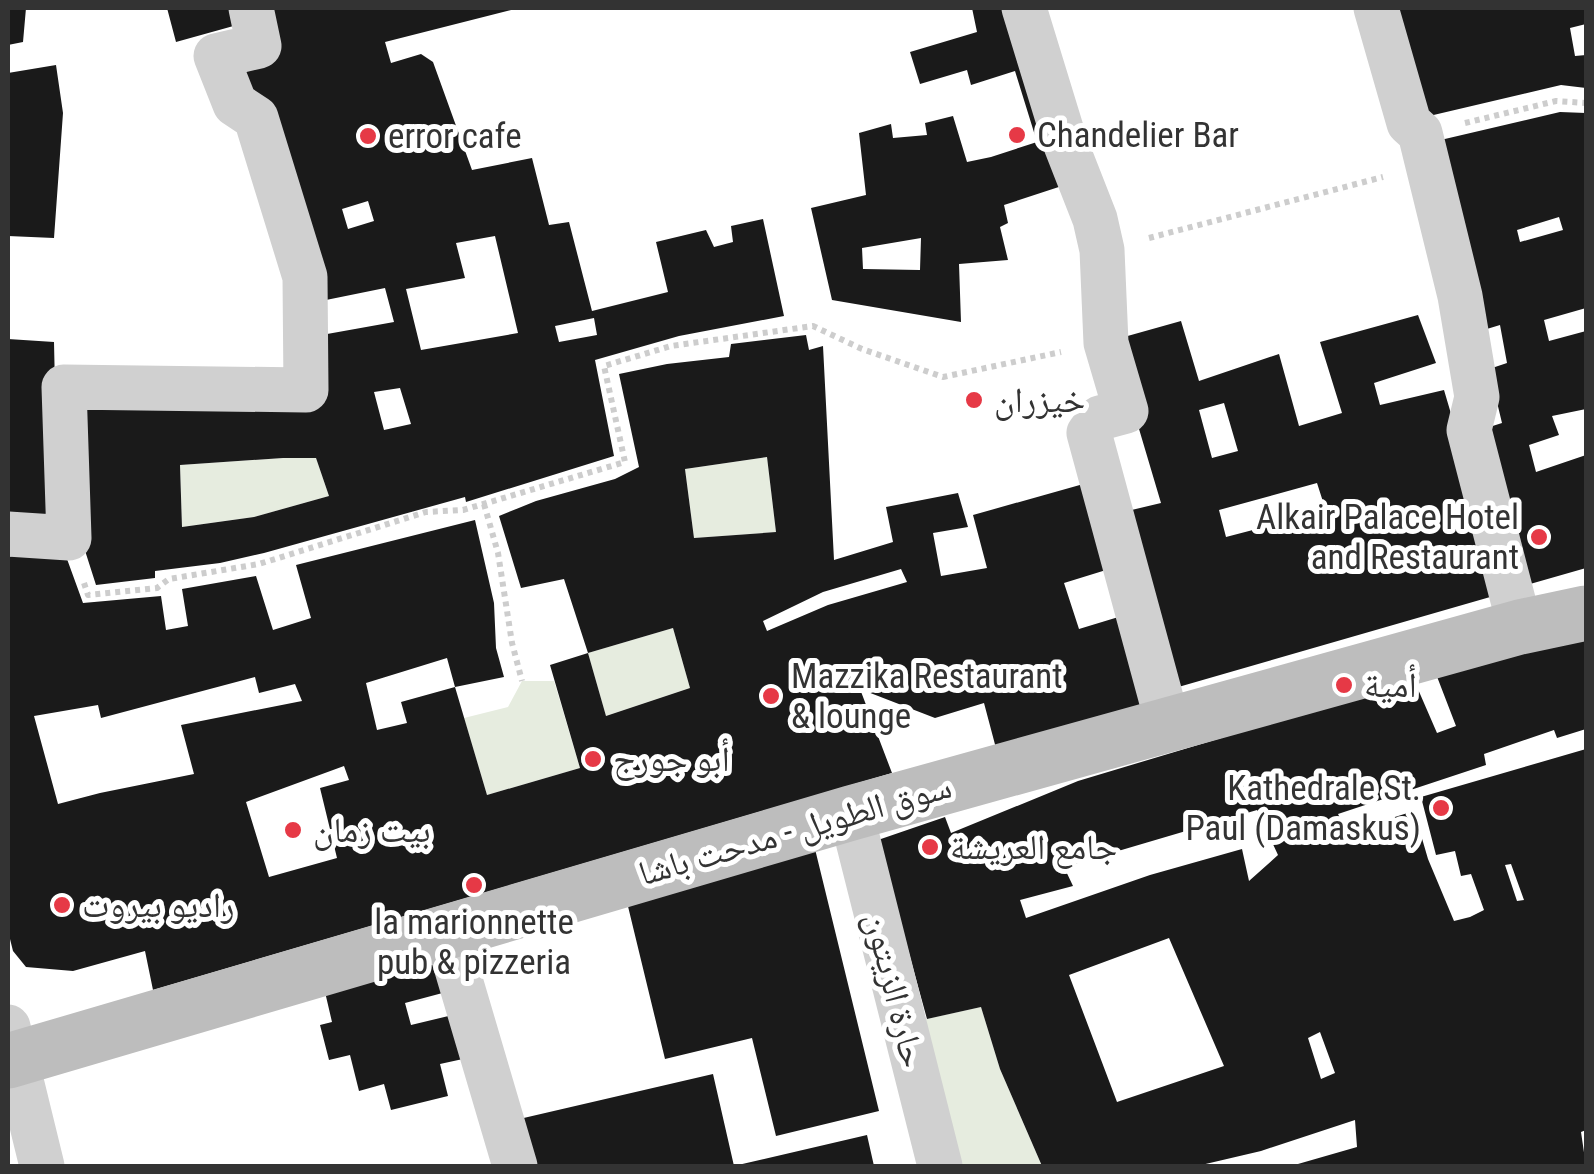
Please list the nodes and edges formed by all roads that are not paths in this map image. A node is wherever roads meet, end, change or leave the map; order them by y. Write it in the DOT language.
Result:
graph roads {
  1 [pos="250,8"];
  2 [pos="1024,8"];
  3 [pos="1376,8"];
  4 [pos="8,534"];
  5 [pos="1586,613"];
  6 [pos="1520,627"];
  7 [pos="1168,724"];
  8 [pos="851,814"];
  9 [pos="446,932"];
  10 [pos="10,1049"];
  11 [pos="42,1166"];
  12 [pos="515,1166"];
  13 [pos="940,1166"];
  1 -- 4 [label="street"];
  2 -- 7 [label="street"];
  3 -- 6 [label="street"];
  5 -- 6 [label="street, سوق الطويل - مدحت باشا"];
  6 -- 7 [label="street, سوق الطويل - مدحت باشا"];
  7 -- 8 [label="street, سوق الطويل - مدحت باشا"];
  8 -- 9 [label="street, سوق الطويل - مدحت باشا"];
  8 -- 13 [label="street, حارة الزيتون"];
  9 -- 10 [label="street, سوق الطويل - مدحت باشا"];
  9 -- 12 [label="street"];
  10 -- 11 [label="street"];
}
